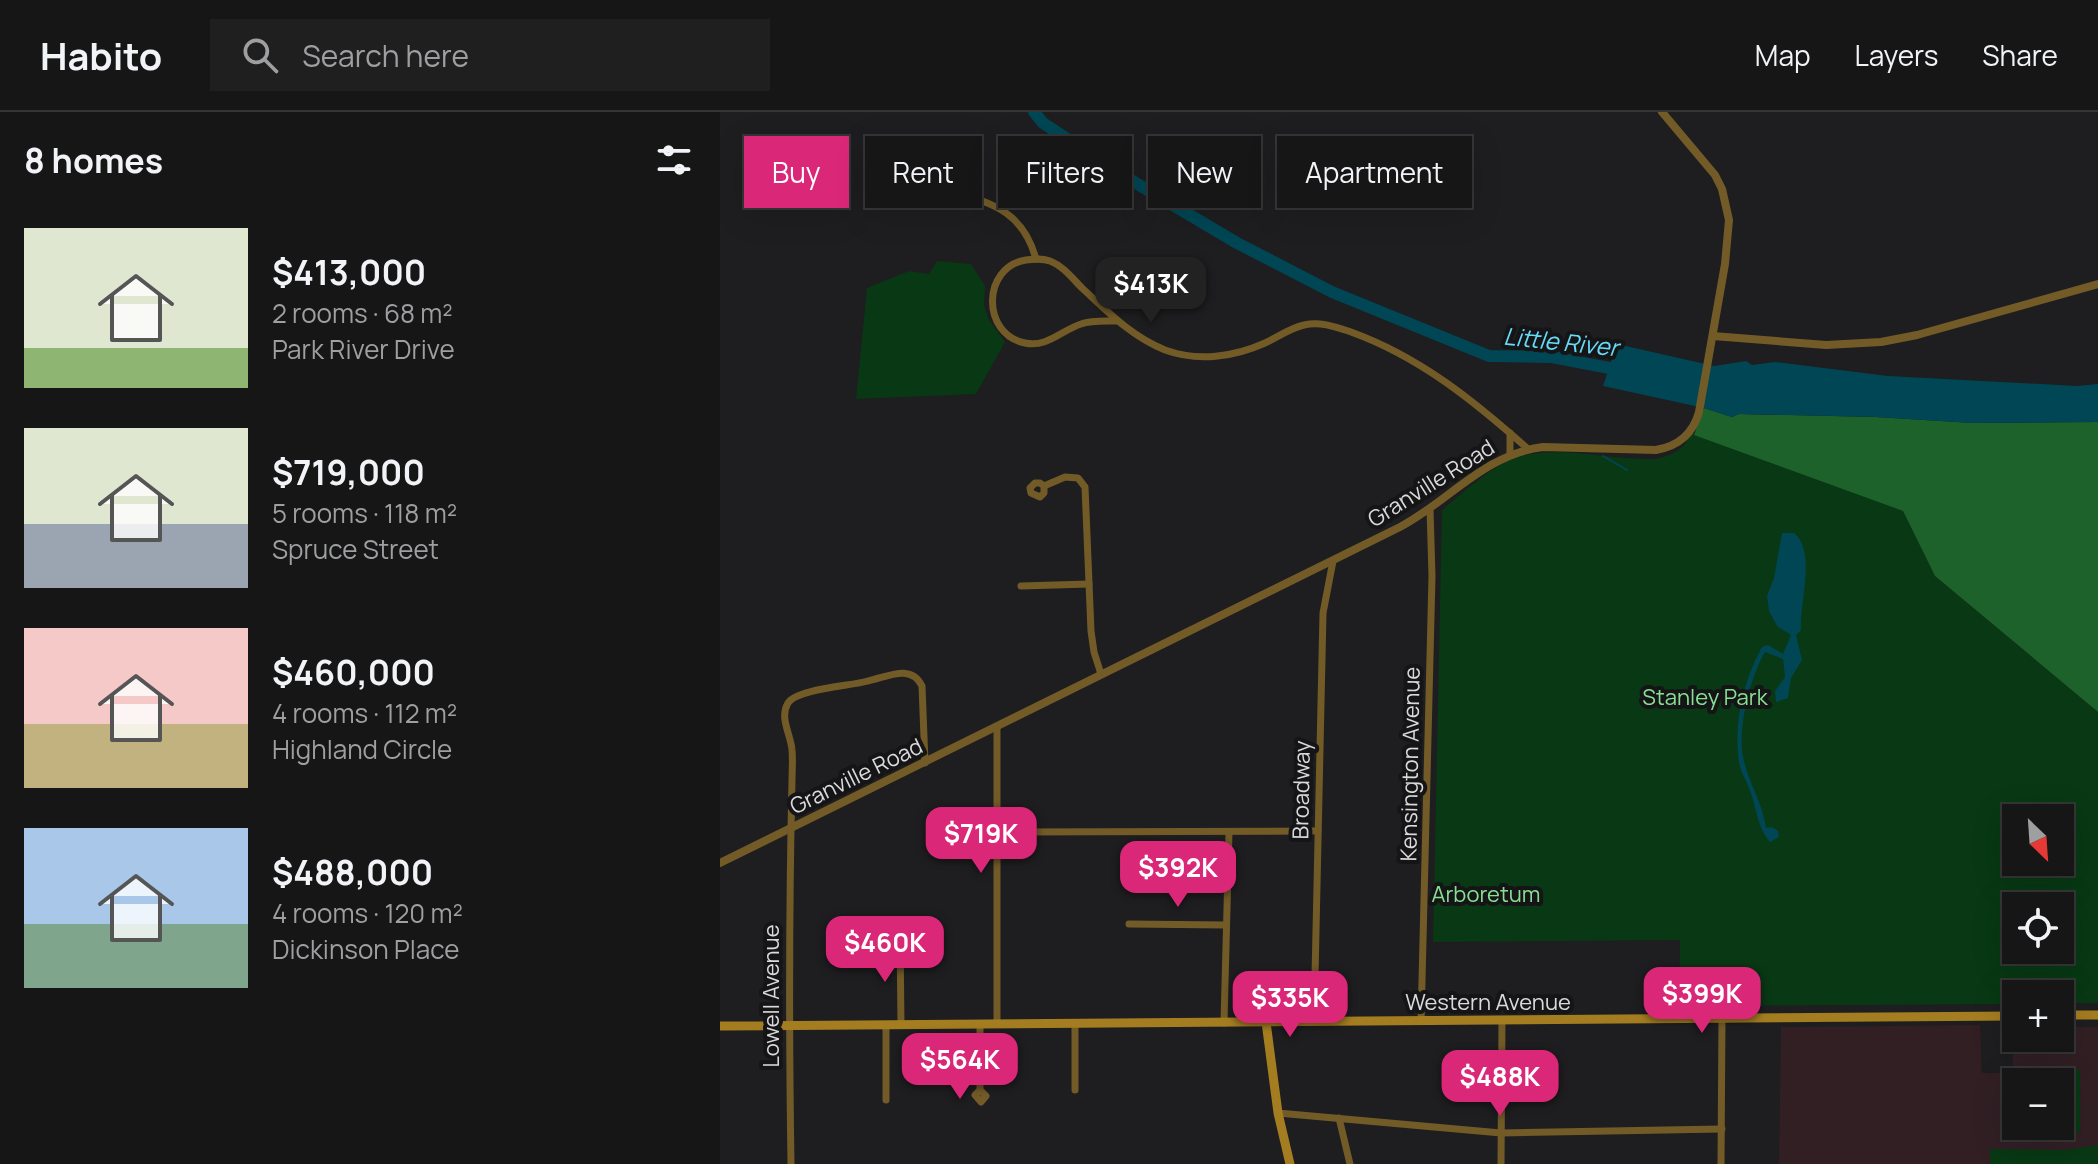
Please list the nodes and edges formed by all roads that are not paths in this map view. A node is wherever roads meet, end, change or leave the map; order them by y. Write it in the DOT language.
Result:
graph roads {
  1 [pos="1662,112"];
  2 [pos="982,202"];
  3 [pos="1036,259"];
  4 [pos="2098,284"];
  5 [pos="1117,321"];
  6 [pos="1713,336"];
  7 [pos="1510,433"];
  8 [pos="1528,449"];
  9 [pos="1510,455"];
  10 [pos="1044,486"];
  11 [pos="1430,509"];
  12 [pos="1333,561"];
  13 [pos="1089,584"];
  14 [pos="1021,586"];
  15 [pos="1101,674"];
  16 [pos="997,727"];
  17 [pos="925,763"];
  18 [pos="789,829"];
  19 [pos="1318,831"];
  20 [pos="997,832"];
  21 [pos="1229,832"];
  22 [pos="720,863"];
  23 [pos="1129,924"];
  24 [pos="1226,925"];
  25 [pos="900,934"];
  26 [pos="2074,1015"];
  27 [pos="2098,1015"];
  28 [pos="2002,1016"];
  29 [pos="1722,1019"];
  30 [pos="1502,1020"];
  31 [pos="1421,1021"];
  32 [pos="1266,1022"];
  33 [pos="1314,1022"];
  34 [pos="1075,1023"];
  35 [pos="1224,1023"];
  36 [pos="980,1024"];
  37 [pos="997,1024"];
  38 [pos="789,1025"];
  39 [pos="886,1025"];
  40 [pos="901,1025"];
  41 [pos="720,1026"];
  42 [pos="980,1090"];
  43 [pos="1075,1090"];
  44 [pos="886,1100"];
  45 [pos="1278,1113"];
  46 [pos="1339,1118"];
  47 [pos="1722,1129"];
  48 [pos="1501,1133"];
  49 [pos="791,1164"];
  50 [pos="1290,1164"];
  51 [pos="1350,1164"];
  52 [pos="1501,1164"];
  53 [pos="1721,1164"];
  1 -- 6 [label="street, Granville Road"];
  2 -- 3 [label="street"];
  3 -- 5 [label="street"];
  3 -- 5 [label="street"];
  4 -- 6 [label="street"];
  5 -- 7 [label="street"];
  6 -- 8 [label="street, Granville Road"];
  7 -- 8 [label="street"];
  7 -- 9 [label="street"];
  8 -- 9 [label="street, Granville Road"];
  9 -- 11 [label="street, Granville Road"];
  10 -- 13 [label="street"];
  11 -- 12 [label="street, Granville Road"];
  11 -- 31 [label="street, Kensington Avenue"];
  12 -- 15 [label="street, Granville Road"];
  12 -- 19 [label="street, Broadway"];
  13 -- 14 [label="street"];
  13 -- 15 [label="street"];
  15 -- 16 [label="street, Granville Road"];
  16 -- 17 [label="street, Granville Road"];
  16 -- 20 [label="street"];
  17 -- 18 [label="street, Granville Road"];
  17 -- 18 [label="street, Lowell Avenue"];
  18 -- 22 [label="street, Granville Road"];
  18 -- 38 [label="street, Lowell Avenue"];
  19 -- 21 [label="street"];
  19 -- 33 [label="street, Broadway"];
  20 -- 21 [label="street"];
  20 -- 37 [label="street"];
  21 -- 24 [label="street"];
  23 -- 24 [label="street"];
  24 -- 35 [label="street"];
  25 -- 40 [label="street"];
  26 -- 27 [label="main road"];
  28 -- 29 [label="main road, Western Avenue"];
  29 -- 30 [label="main road, Western Avenue"];
  29 -- 47 [label="street"];
  30 -- 31 [label="main road, Western Avenue"];
  30 -- 48 [label="street"];
  31 -- 33 [label="main road, Western Avenue"];
  32 -- 33 [label="main road, Western Avenue"];
  32 -- 35 [label="main road, Western Avenue"];
  32 -- 45 [label="main road"];
  34 -- 35 [label="main road, Western Avenue"];
  34 -- 37 [label="main road, Western Avenue"];
  34 -- 43 [label="street"];
  36 -- 37 [label="main road, Western Avenue"];
  36 -- 40 [label="main road, Western Avenue"];
  36 -- 42 [label="street"];
  38 -- 39 [label="main road, Western Avenue"];
  38 -- 41 [label="main road, Western Avenue"];
  38 -- 49 [label="street, Lowell Avenue"];
  39 -- 40 [label="main road, Western Avenue"];
  39 -- 44 [label="street"];
  45 -- 46 [label="street"];
  45 -- 50 [label="main road"];
  46 -- 48 [label="street"];
  46 -- 51 [label="street"];
  47 -- 48 [label="street"];
  47 -- 53 [label="street"];
  48 -- 52 [label="street"];
}
